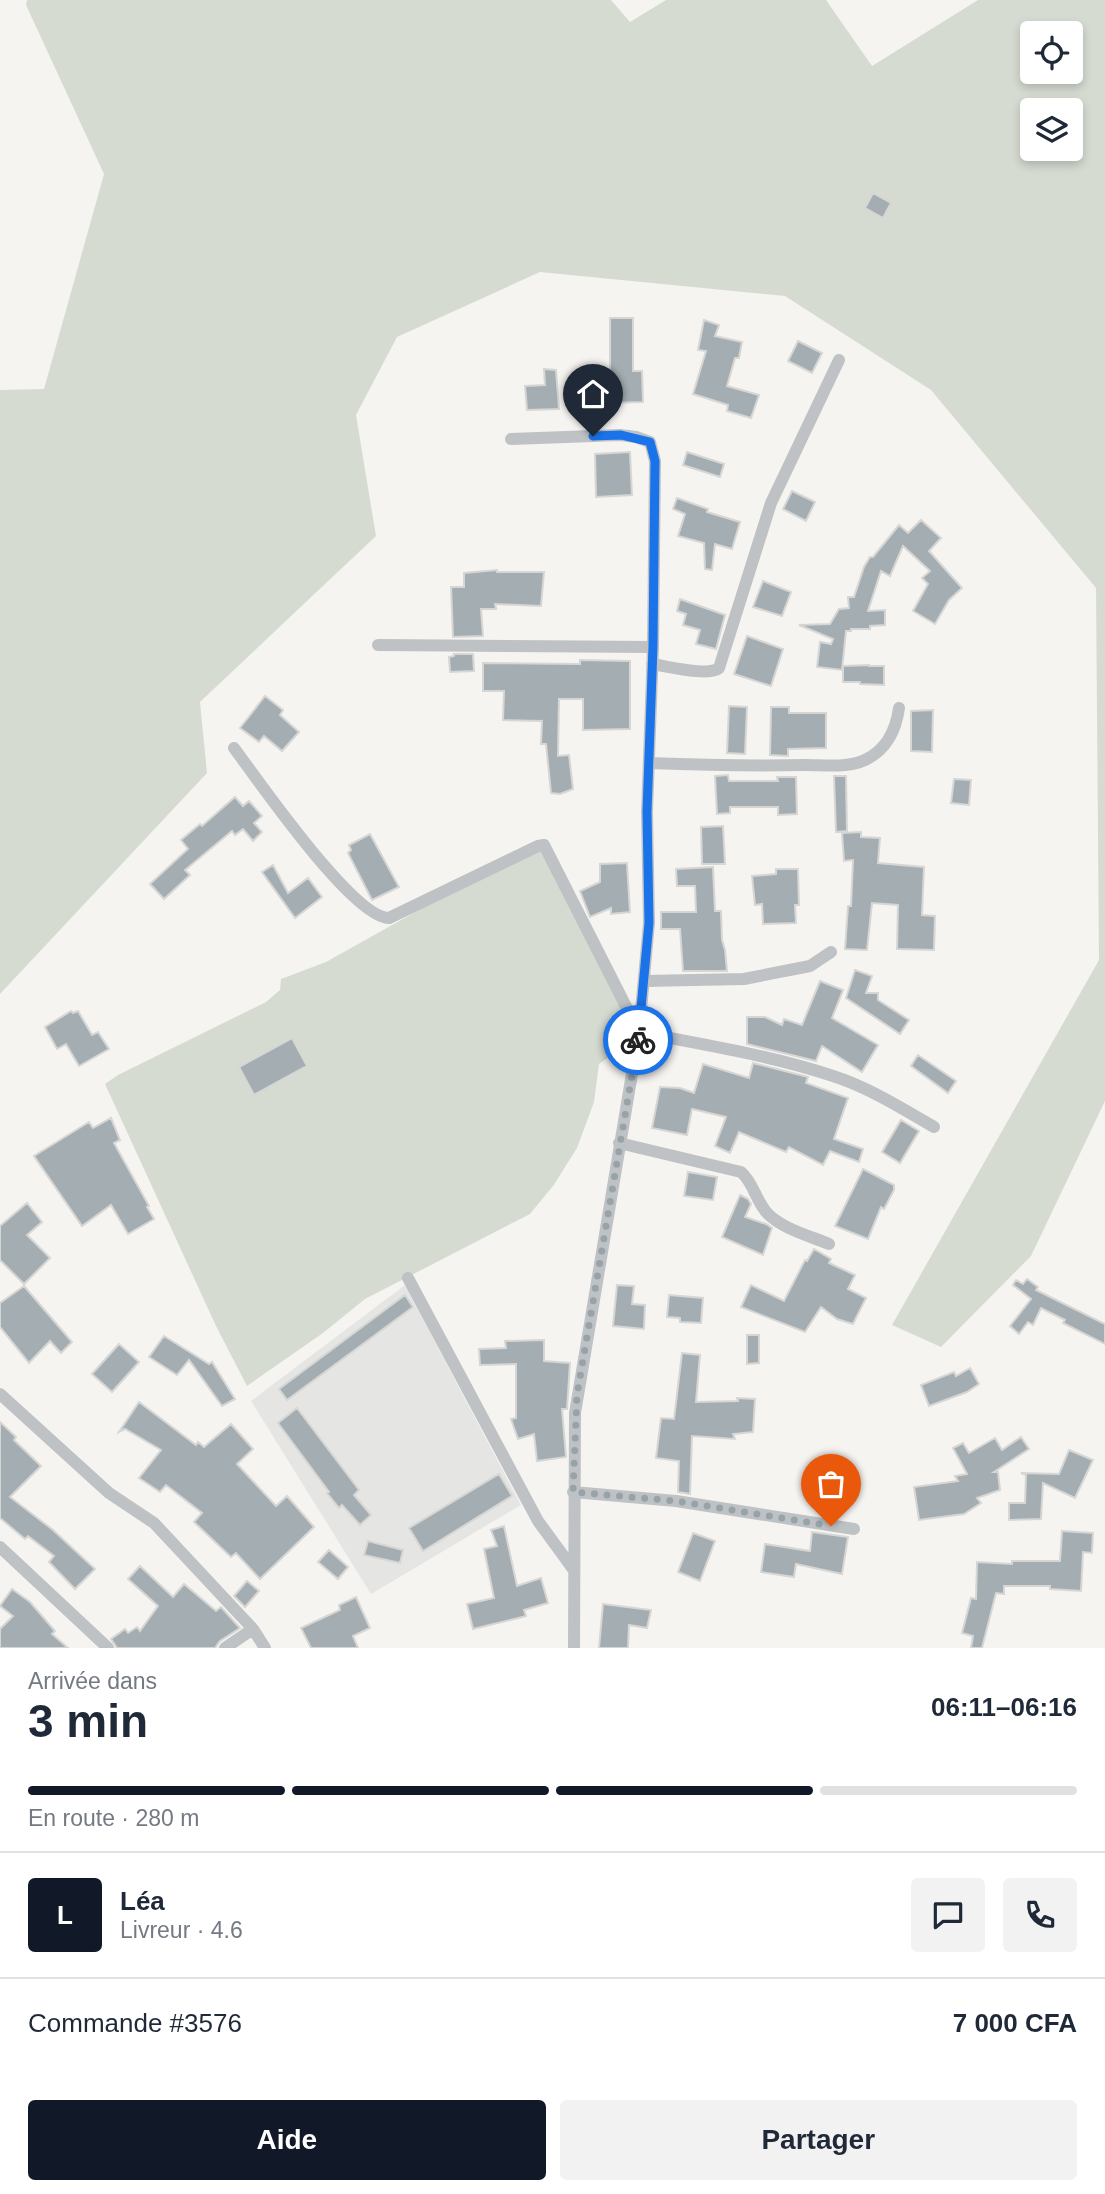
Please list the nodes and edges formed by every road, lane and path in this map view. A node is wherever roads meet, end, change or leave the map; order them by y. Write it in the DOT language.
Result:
graph roads {
  1 [pos="839,360"];
  2 [pos="511,439"];
  3 [pos="378,645"];
  4 [pos="653,646"];
  5 [pos="652,664"];
  6 [pos="899,708"];
  7 [pos="234,748"];
  8 [pos="649,763"];
  9 [pos="831,951"];
  10 [pos="645,981"];
  11 [pos="639,1032"];
  12 [pos="934,1127"];
  13 [pos="619,1143"];
  14 [pos="829,1244"];
  15 [pos="408,1278"];
  16 [pos="0,1394"];
  17 [pos="573,1492"];
  18 [pos="853,1529"];
  19 [pos="0,1547"];
  20 [pos="573,1570"];
  21 [pos="253,1629"];
  22 [pos="108,1648"];
  23 [pos="225,1648"];
  24 [pos="265,1648"];
  25 [pos="574,1648"];
  1 -- 5 [label="street"];
  2 -- 4 [label="street"];
  3 -- 4 [label="street"];
  4 -- 5 [label="street"];
  5 -- 8 [label="street"];
  6 -- 8 [label="street"];
  7 -- 11 [label="street"];
  8 -- 10 [label="street"];
  9 -- 10 [label="street"];
  10 -- 11 [label="street"];
  11 -- 12 [label="street"];
  11 -- 13 [label="street"];
  13 -- 14 [label="street"];
  13 -- 17 [label="street"];
  15 -- 20 [label="street"];
  16 -- 21 [label="street"];
  17 -- 18 [label="street"];
  17 -- 20 [label="street"];
  19 -- 22 [label="street"];
  20 -- 25 [label="street"];
  21 -- 23 [label="street"];
  21 -- 24 [label="street"];
}
